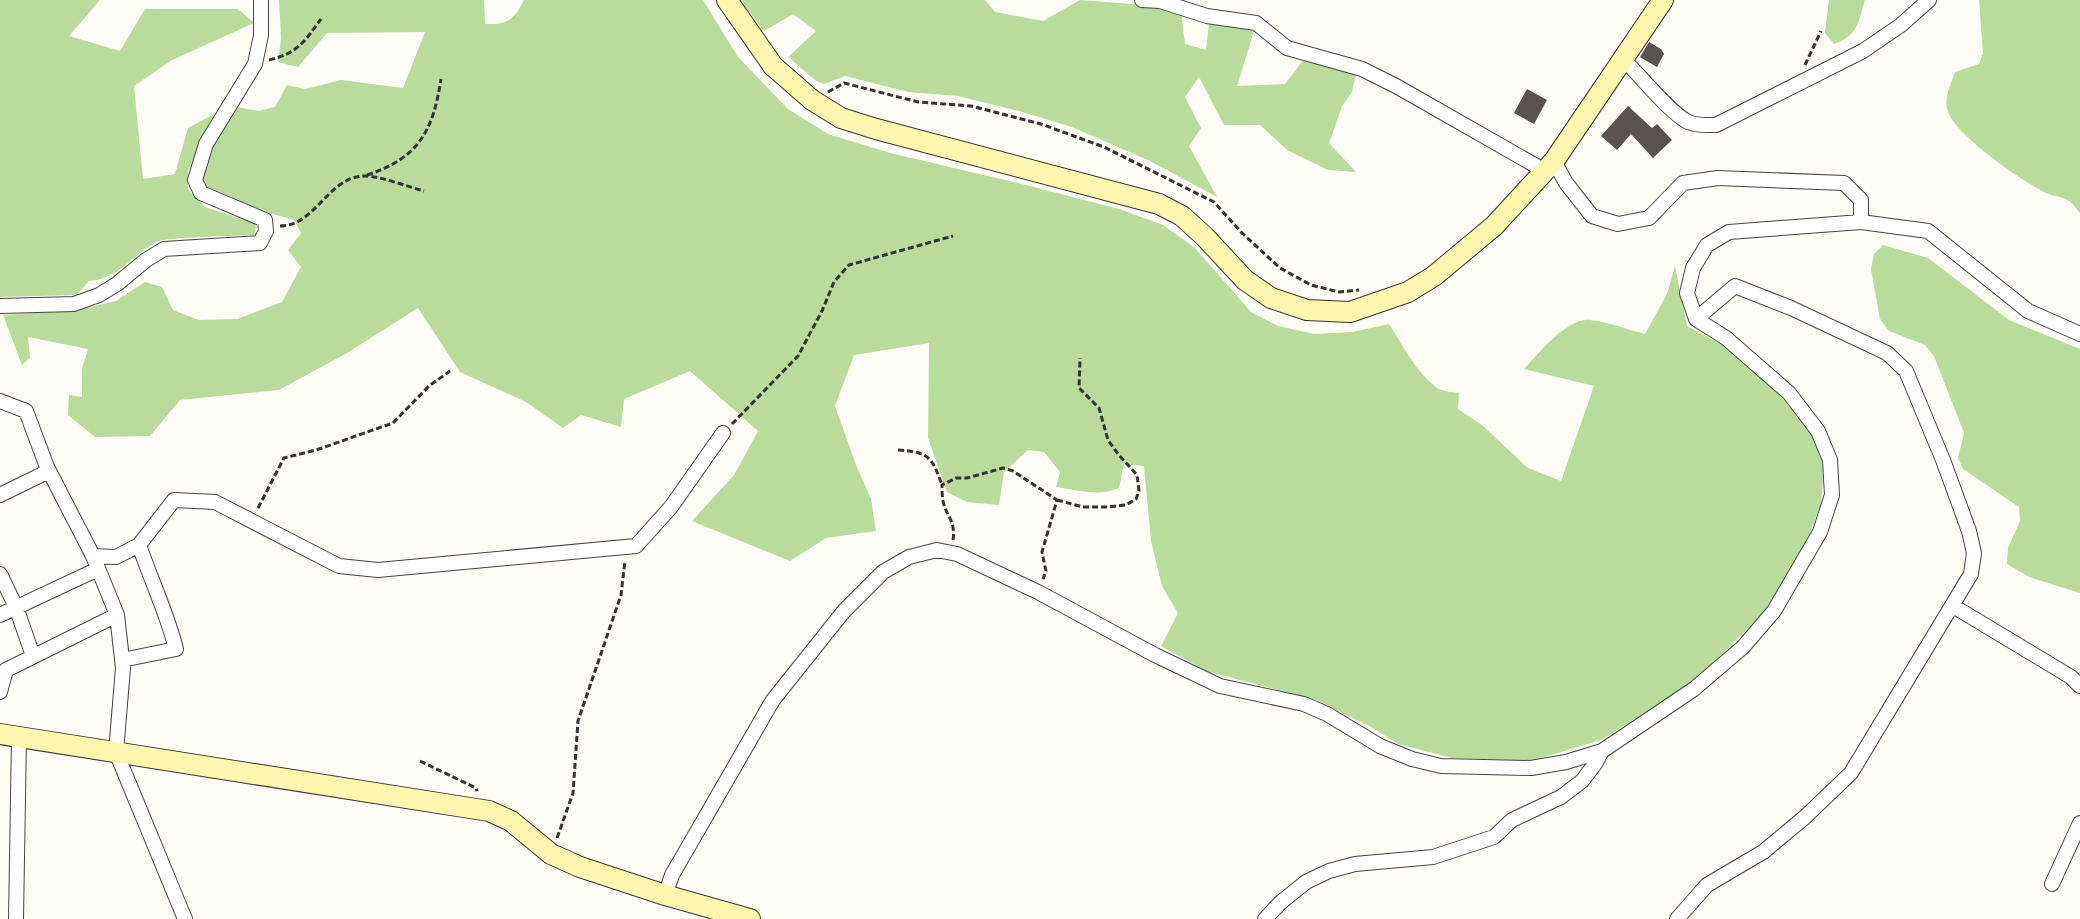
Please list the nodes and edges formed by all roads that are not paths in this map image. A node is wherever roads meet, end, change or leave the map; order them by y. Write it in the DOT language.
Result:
graph roads {
  1 [pos="261,0"];
  2 [pos="727,0"];
  3 [pos="1142,0"];
  4 [pos="1663,0"];
  5 [pos="1929,0"];
  6 [pos="1623,59"];
  7 [pos="1549,166"];
  8 [pos="1861,222"];
  9 [pos="0,306"];
  10 [pos="1696,319"];
  11 [pos="2080,334"];
  12 [pos="0,400"];
  13 [pos="723,434"];
  14 [pos="49,471"];
  15 [pos="0,495"];
  16 [pos="139,545"];
  17 [pos="93,556"];
  18 [pos="98,569"];
  19 [pos="0,574"];
  20 [pos="1953,606"];
  21 [pos="16,607"];
  22 [pos="0,615"];
  23 [pos="117,615"];
  24 [pos="33,656"];
  25 [pos="122,660"];
  26 [pos="2080,686"];
  27 [pos="0,692"];
  28 [pos="9,735"];
  29 [pos="1602,751"];
  30 [pos="116,752"];
  31 [pos="2080,823"];
  32 [pos="2052,884"];
  33 [pos="665,895"];
  34 [pos="16,919"];
  35 [pos="185,919"];
  36 [pos="750,919"];
  37 [pos="1265,919"];
  38 [pos="1677,919"];
  1 -- 9 [label="street"];
  2 -- 7 [label="street"];
  3 -- 7 [label="street"];
  4 -- 6 [label="street"];
  5 -- 6 [label="street"];
  6 -- 7 [label="street"];
  7 -- 8 [label="street"];
  8 -- 10 [label="street"];
  8 -- 11 [label="street"];
  10 -- 20 [label="street"];
  10 -- 29 [label="street"];
  12 -- 14 [label="street"];
  13 -- 16 [label="street"];
  14 -- 15 [label="street"];
  14 -- 17 [label="street"];
  16 -- 17 [label="street"];
  16 -- 25 [label="street"];
  17 -- 18 [label="street"];
  18 -- 21 [label="street"];
  18 -- 23 [label="street"];
  19 -- 21 [label="street"];
  20 -- 26 [label="street"];
  20 -- 38 [label="street"];
  21 -- 22 [label="street"];
  21 -- 24 [label="street"];
  23 -- 24 [label="street"];
  23 -- 25 [label="street"];
  24 -- 27 [label="street"];
  25 -- 30 [label="street"];
  28 -- 30 [label="street"];
  28 -- 34 [label="street"];
  29 -- 33 [label="street"];
  29 -- 37 [label="street"];
  30 -- 33 [label="street"];
  30 -- 35 [label="street"];
  31 -- 32 [label="street"];
  33 -- 36 [label="street"];
}
